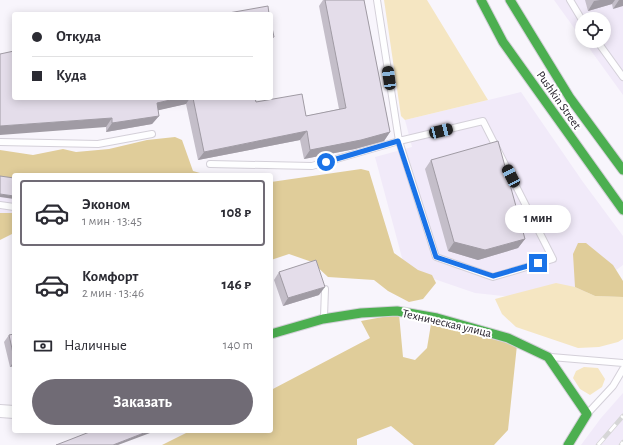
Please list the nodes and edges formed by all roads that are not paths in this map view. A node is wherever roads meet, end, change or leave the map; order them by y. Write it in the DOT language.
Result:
graph roads {
  1 [pos="377,0"];
  2 [pos="481,0"];
  3 [pos="510,0"];
  4 [pos="570,0"];
  5 [pos="577,12"];
  6 [pos="602,48"];
  7 [pos="623,77"];
  8 [pos="152,134"];
  9 [pos="398,141"];
  10 [pos="0,142"];
  11 [pos="210,164"];
  12 [pos="623,170"];
  13 [pos="0,205"];
  14 [pos="12,207"];
  15 [pos="623,210"];
  16 [pos="325,289"];
  17 [pos="324,319"];
  18 [pos="273,333"];
  19 [pos="548,357"];
  20 [pos="623,362"];
  21 [pos="623,369"];
  22 [pos="0,411"];
  23 [pos="12,412"];
  24 [pos="587,414"];
  25 [pos="568,445"];
  1 -- 9 [label="lane"];
  2 -- 15 [label="main road, Pushkin Street"];
  3 -- 12 [label="main road, Pushkin Street"];
  4 -- 5 [label="lane"];
  6 -- 7 [label="lane"];
  8 -- 10 [label="lane"];
  9 -- 9 [label="lane"];
  9 -- 11 [label="lane"];
  13 -- 14 [label="lane"];
  16 -- 17 [label="lane"];
  17 -- 18 [label="main road, Техническая улица"];
  17 -- 19 [label="main road, Техническая улица"];
  19 -- 20 [label="lane"];
  19 -- 24 [label="main road"];
  21 -- 24 [label="lane"];
  22 -- 23 [label="street"];
  24 -- 25 [label="main road"];
}
